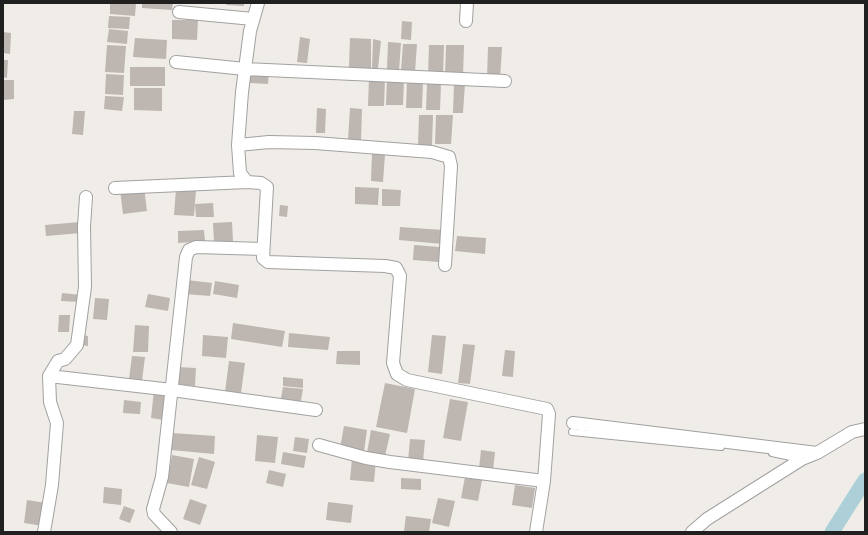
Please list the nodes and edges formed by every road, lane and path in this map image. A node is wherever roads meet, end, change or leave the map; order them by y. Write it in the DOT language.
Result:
graph roads {
  1 [pos="258,3"];
  2 [pos="467,3"];
  3 [pos="179,12"];
  4 [pos="254,20"];
  5 [pos="466,21"];
  6 [pos="176,62"];
  7 [pos="245,68"];
  8 [pos="505,81"];
  9 [pos="238,145"];
  10 [pos="247,182"];
  11 [pos="115,188"];
  12 [pos="86,197"];
  13 [pos="263,249"];
  14 [pos="444,265"];
  15 [pos="49,376"];
  16 [pos="172,390"];
  17 [pos="316,410"];
  18 [pos="572,428"];
  19 [pos="865,429"];
  20 [pos="319,445"];
  21 [pos="817,453"];
  22 [pos="802,459"];
  23 [pos="544,481"];
  24 [pos="44,532"];
  25 [pos="171,532"];
  26 [pos="536,532"];
  27 [pos="692,532"];
  1 -- 4 [label="street"];
  2 -- 5 [label="street"];
  3 -- 4 [label="street"];
  4 -- 7 [label="street"];
  6 -- 7 [label="street"];
  7 -- 8 [label="street"];
  7 -- 9 [label="street"];
  9 -- 10 [label="street"];
  9 -- 14 [label="street"];
  10 -- 11 [label="street"];
  10 -- 13 [label="street"];
  12 -- 15 [label="street"];
  13 -- 16 [label="street"];
  13 -- 23 [label="street"];
  15 -- 16 [label="street"];
  15 -- 24 [label="street"];
  16 -- 17 [label="street"];
  16 -- 25 [label="street"];
  18 -- 21 [label="street"];
  18 -- 22 [label="lane"];
  19 -- 21 [label="street"];
  20 -- 23 [label="street"];
  21 -- 22 [label="street"];
  22 -- 27 [label="street"];
  23 -- 26 [label="street"];
}
